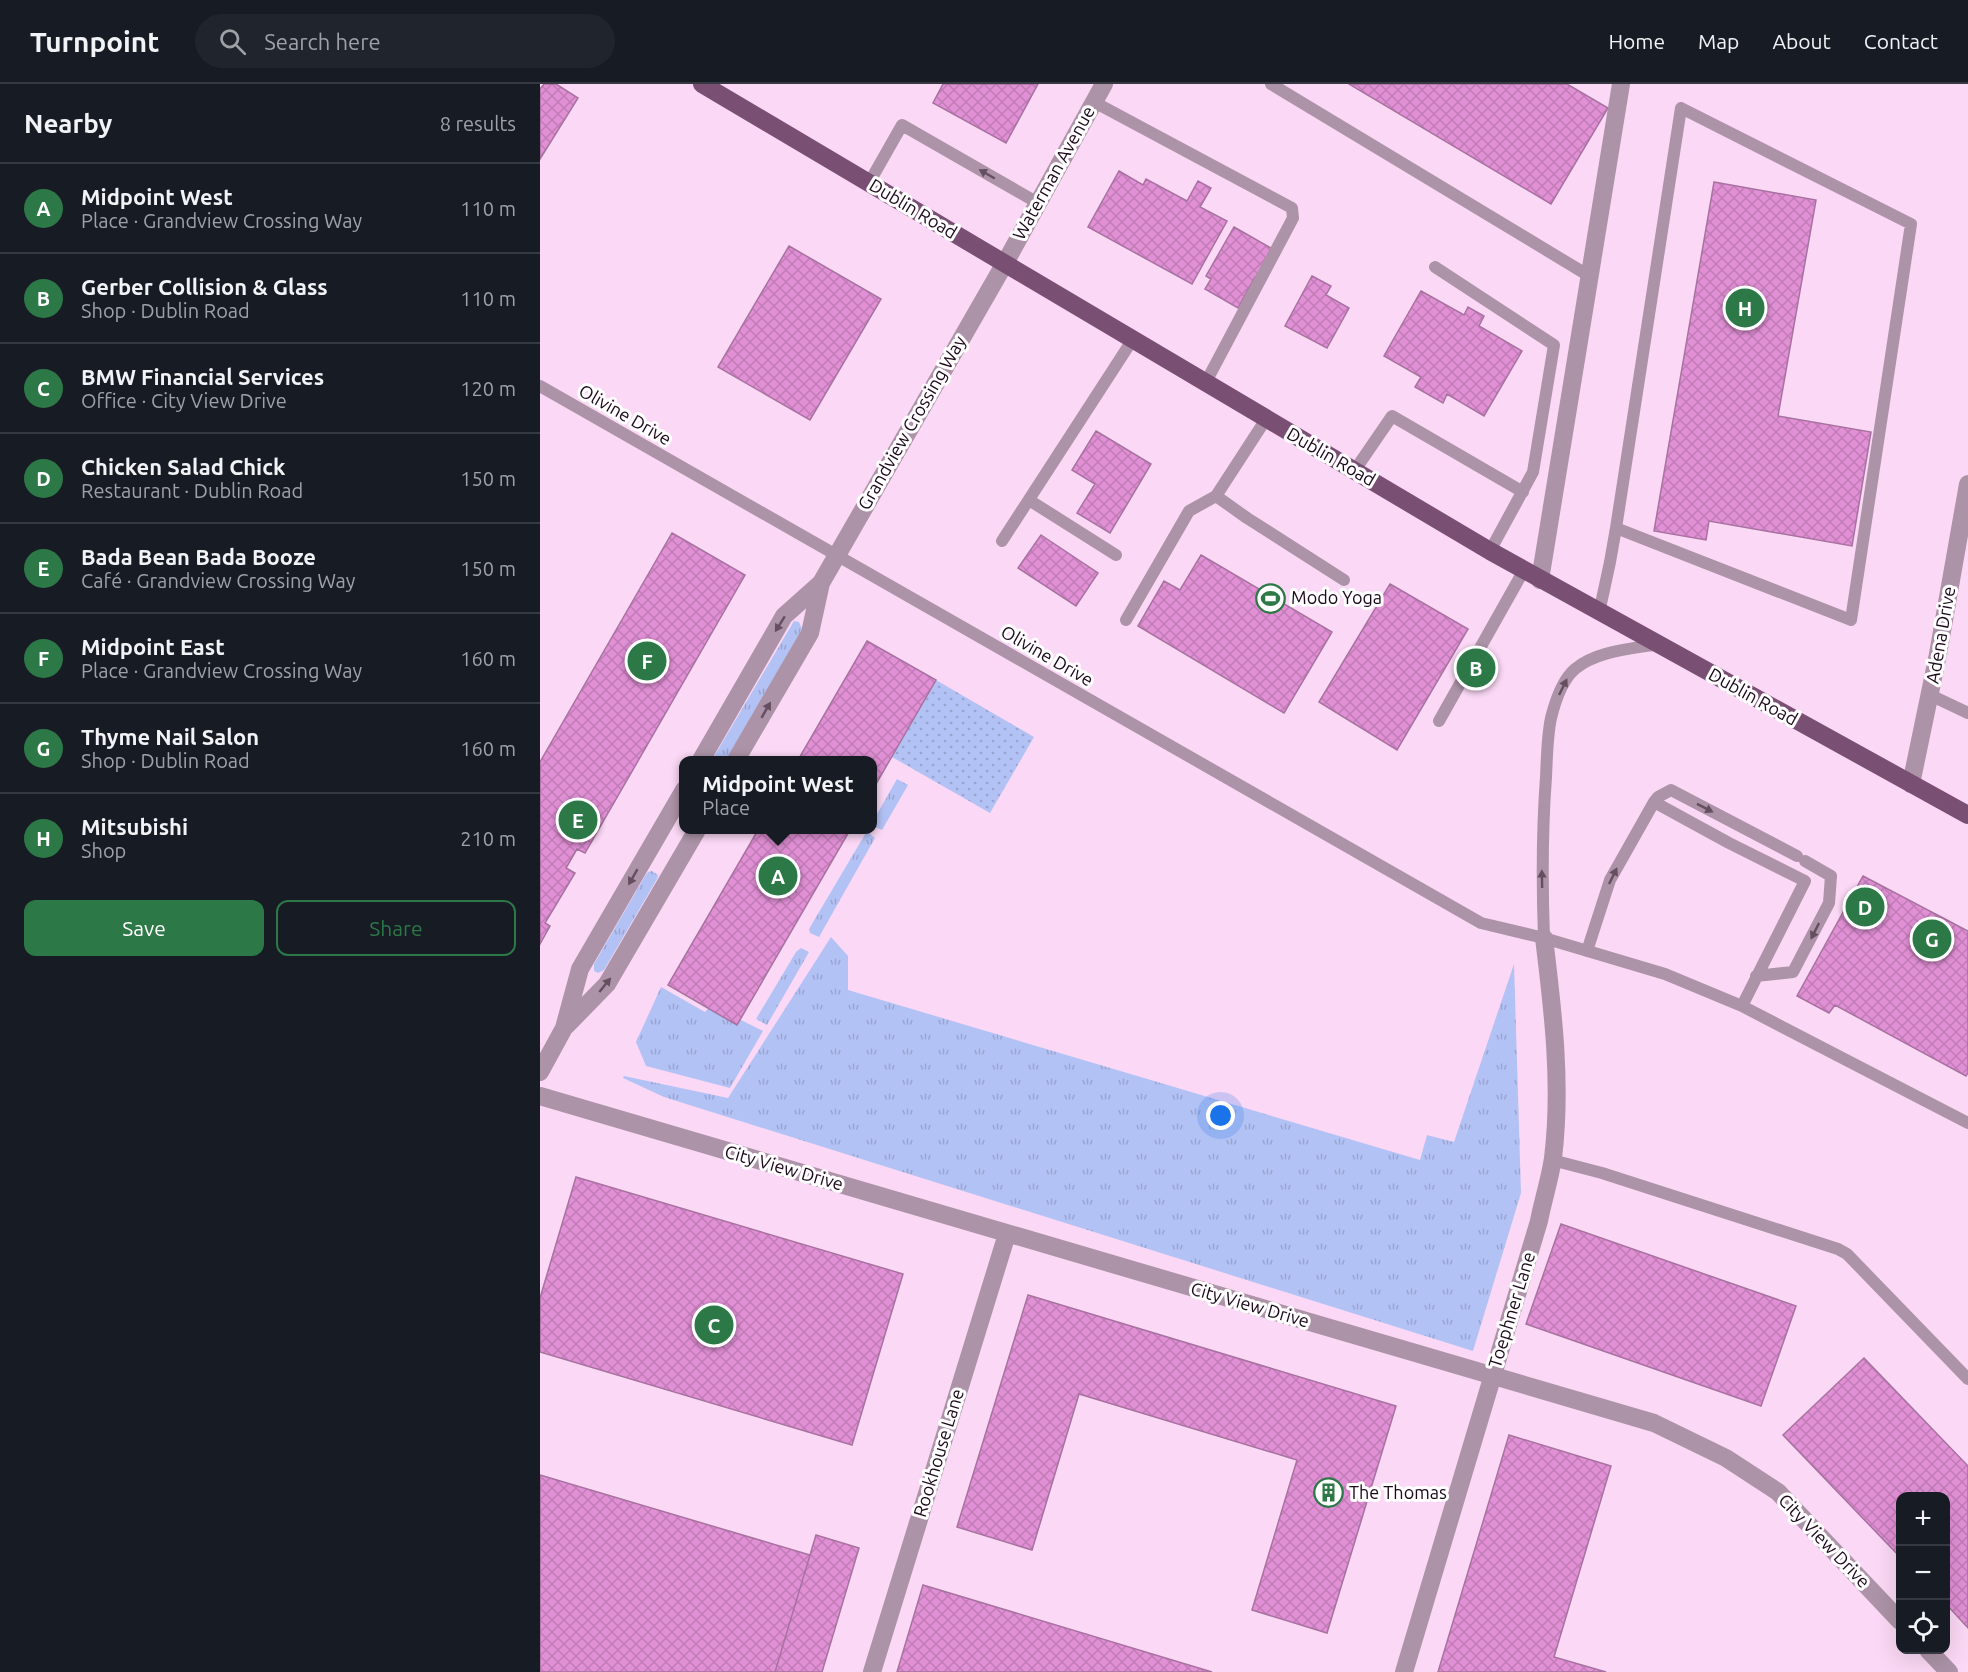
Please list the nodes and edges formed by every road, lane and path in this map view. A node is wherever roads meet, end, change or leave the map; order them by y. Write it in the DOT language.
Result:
graph roads {
  1 [pos="702,84"];
  2 [pos="1104,84"];
  3 [pos="1271,84"];
  4 [pos="1622,84"];
  5 [pos="1094,102"];
  6 [pos="869,183"];
  7 [pos="1038,203"];
  8 [pos="1005,263"];
  9 [pos="1435,267"];
  10 [pos="1591,277"];
  11 [pos="1132,339"];
  12 [pos="1554,345"];
  13 [pos="1579,349"];
  14 [pos="1206,382"];
  15 [pos="540,386"];
  16 [pos="1266,419"];
  17 [pos="1354,470"];
  18 [pos="1968,484"];
  19 [pos="1523,492"];
  20 [pos="1216,496"];
  21 [pos="1029,500"];
  22 [pos="1966,510"];
  23 [pos="1616,528"];
  24 [pos="1002,541"];
  25 [pos="1490,551"];
  26 [pos="1116,555"];
  27 [pos="835,556"];
  28 [pos="1524,570"];
  29 [pos="1344,580"];
  30 [pos="1540,580"];
  31 [pos="821,583"];
  32 [pos="1599,613"];
  33 [pos="1126,620"];
  34 [pos="1658,644"];
  35 [pos="1930,694"];
  36 [pos="1968,713"];
  37 [pos="1439,721"];
  38 [pos="703,756"];
  39 [pos="738,756"];
  40 [pos="1911,784"];
  41 [pos="679,799"];
  42 [pos="1654,802"];
  43 [pos="1968,815"];
  44 [pos="694,834"];
  45 [pos="649,850"];
  46 [pos="675,867"];
  47 [pos="1544,938"];
  48 [pos="1587,951"];
  49 [pos="1756,976"];
  50 [pos="1742,1006"];
  51 [pos="564,1028"];
  52 [pos="540,1072"];
  53 [pos="540,1096"];
  54 [pos="1968,1123"];
  55 [pos="1552,1160"];
  56 [pos="1007,1234"];
  57 [pos="1492,1377"];
  58 [pos="1968,1379"];
  59 [pos="1896,1617"];
  60 [pos="1932,1654"];
  61 [pos="872,1672"];
  62 [pos="1404,1672"];
  63 [pos="1949,1672"];
  1 -- 6 [label="main road, Dublin Road"];
  2 -- 5 [label="street, Waterman Avenue"];
  3 -- 10 [label="lane"];
  4 -- 10 [label="street"];
  5 -- 7 [label="street, Waterman Avenue"];
  5 -- 14 [label="lane"];
  7 -- 6 [label="lane, one-way"];
  6 -- 8 [label="main road, Dublin Road"];
  7 -- 8 [label="street, Waterman Avenue"];
  8 -- 11 [label="main road, Dublin Road"];
  8 -- 27 [label="street, Grandview Crossing Way"];
  9 -- 12 [label="lane"];
  10 -- 13 [label="street"];
  11 -- 14 [label="main road, Dublin Road"];
  11 -- 21 [label="lane"];
  12 -- 13 [label="lane"];
  12 -- 19 [label="lane"];
  13 -- 30 [label="street"];
  14 -- 16 [label="main road, Dublin Road"];
  15 -- 27 [label="lane, Olivine Drive"];
  16 -- 17 [label="main road, Dublin Road"];
  16 -- 20 [label="lane"];
  17 -- 19 [label="lane"];
  17 -- 25 [label="main road, Dublin Road"];
  18 -- 22 [label="street, Adena Drive"];
  19 -- 25 [label="lane"];
  20 -- 29 [label="lane"];
  20 -- 33 [label="lane"];
  21 -- 24 [label="lane"];
  21 -- 26 [label="lane"];
  22 -- 35 [label="street, Adena Drive"];
  23 -- 23 [label="lane"];
  23 -- 32 [label="lane"];
  25 -- 28 [label="main road, Dublin Road"];
  27 -- 31 [label="street, Grandview Crossing Way"];
  27 -- 47 [label="lane, Olivine Drive"];
  28 -- 30 [label="main road, Dublin Road"];
  28 -- 37 [label="lane"];
  30 -- 32 [label="main road, Dublin Road"];
  31 -- 38 [label="street, Grandview Crossing Way, one-way"];
  39 -- 31 [label="street, Grandview Crossing Way, one-way"];
  32 -- 34 [label="main road, Dublin Road"];
  34 -- 40 [label="main road, Dublin Road"];
  47 -- 34 [label="lane, one-way"];
  35 -- 36 [label="lane"];
  35 -- 40 [label="street, Adena Drive"];
  40 -- 43 [label="main road, Dublin Road"];
  41 -- 45 [label="street"];
  48 -- 42 [label="lane, one-way"];
  42 -- 49 [label="lane"];
  42 -- 49 [label="lane, one-way"];
  44 -- 46 [label="street"];
  45 -- 46 [label="street"];
  45 -- 51 [label="street, one-way"];
  51 -- 46 [label="street, one-way"];
  47 -- 48 [label="lane, Olivine Drive"];
  47 -- 55 [label="street, Toephner Lane"];
  48 -- 50 [label="lane, Olivine Drive"];
  49 -- 50 [label="lane"];
  50 -- 54 [label="lane, Olivine Drive"];
  51 -- 52 [label="street"];
  53 -- 56 [label="street, City View Drive"];
  55 -- 57 [label="street, Toephner Lane"];
  55 -- 58 [label="lane"];
  56 -- 57 [label="street, City View Drive"];
  56 -- 61 [label="street, Rookhouse Lane"];
  57 -- 59 [label="street, City View Drive"];
  57 -- 62 [label="street, Toephner Lane"];
  60 -- 63 [label="street"];
}
